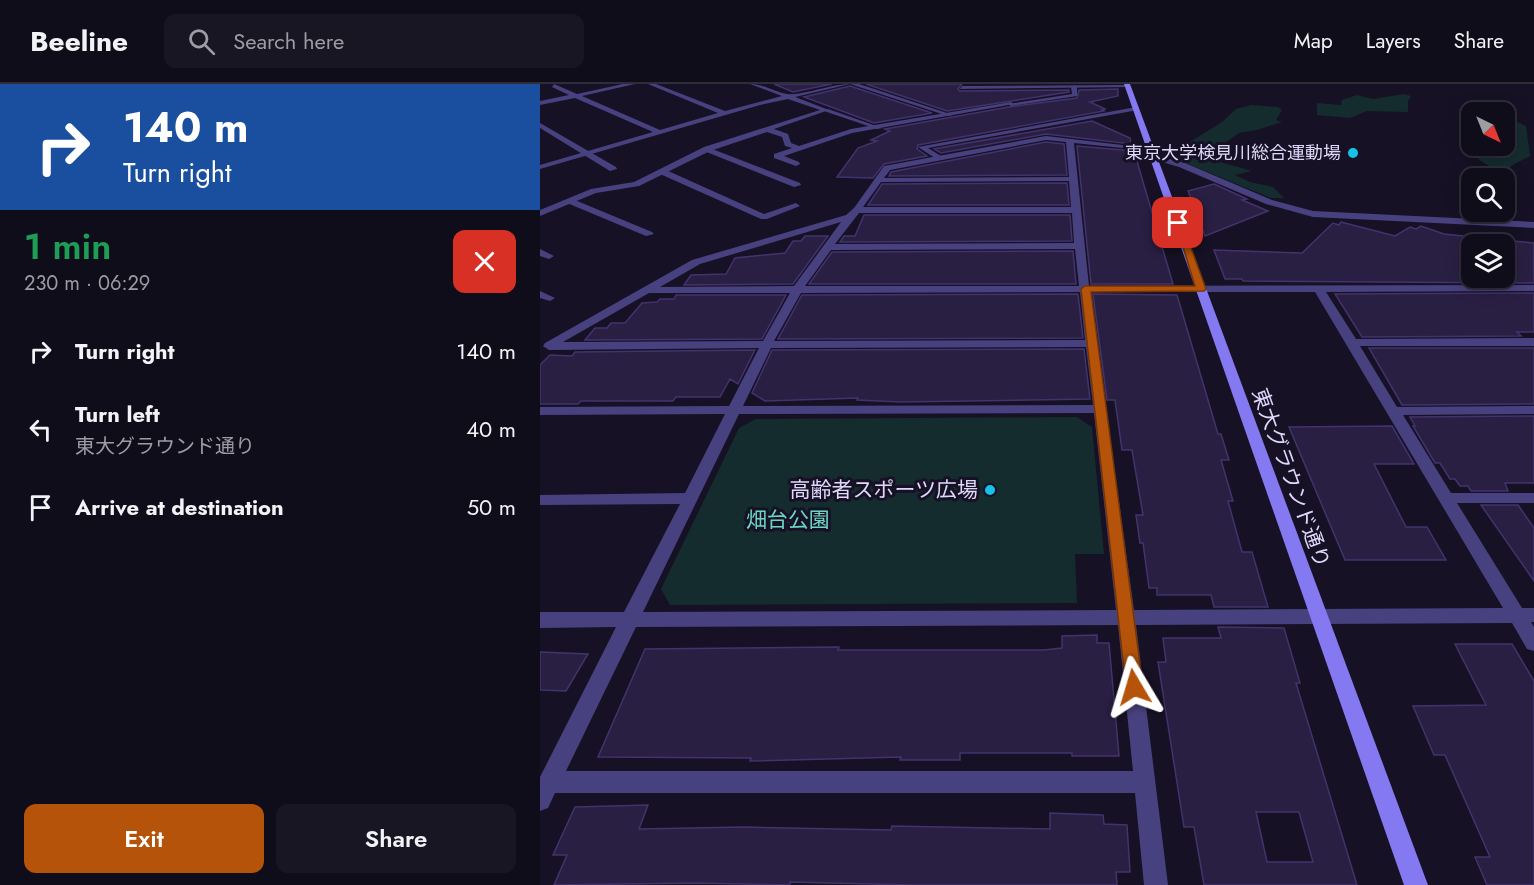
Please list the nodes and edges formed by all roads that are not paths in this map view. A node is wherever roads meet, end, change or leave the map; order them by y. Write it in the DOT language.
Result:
graph roads {
  1 [pos="632,84"];
  2 [pos="651,84"];
  3 [pos="753,84"];
  4 [pos="847,84"];
  5 [pos="853,84"];
  6 [pos="951,84"];
  7 [pos="1128,85"];
  8 [pos="554,86"];
  9 [pos="1074,87"];
  10 [pos="962,88"];
  11 [pos="579,95"];
  12 [pos="788,97"];
  13 [pos="540,103"];
  14 [pos="1011,105"];
  15 [pos="1136,109"];
  16 [pos="826,110"];
  17 [pos="724,113"];
  18 [pos="950,115"];
  19 [pos="540,125"];
  20 [pos="879,128"];
  21 [pos="765,129"];
  22 [pos="659,132"];
  23 [pos="1070,141"];
  24 [pos="707,149"];
  25 [pos="800,149"];
  26 [pos="1154,153"];
  27 [pos="586,154"];
  28 [pos="938,158"];
  29 [pos="796,164"];
  30 [pos="540,167"];
  31 [pos="613,169"];
  32 [pos="663,172"];
  33 [pos="1074,179"];
  34 [pos="880,180"];
  35 [pos="797,186"];
  36 [pos="570,201"];
  37 [pos="796,206"];
  38 [pos="1076,210"];
  39 [pos="540,213"];
  40 [pos="853,213"];
  41 [pos="1534,225"];
  42 [pos="649,234"];
  43 [pos="1079,246"];
  44 [pos="828,247"];
  45 [pos="1534,288"];
  46 [pos="798,289"];
  47 [pos="1085,289"];
  48 [pos="1201,289"];
  49 [pos="1318,289"];
  50 [pos="649,290"];
  51 [pos="1534,342"];
  52 [pos="1093,343"];
  53 [pos="1351,343"];
  54 [pos="767,344"];
  55 [pos="544,348"];
  56 [pos="1100,409"];
  57 [pos="1534,410"];
  58 [pos="540,411"];
  59 [pos="1391,411"];
  60 [pos="734,412"];
  61 [pos="691,498"];
  62 [pos="1446,498"];
  63 [pos="1534,498"];
  64 [pos="540,500"];
  65 [pos="1126,615"];
  66 [pos="1317,615"];
  67 [pos="1525,615"];
  68 [pos="540,620"];
  69 [pos="629,620"];
  70 [pos="1534,643"];
  71 [pos="1146,782"];
  72 [pos="545,791"];
  73 [pos="1156,885"];
  74 [pos="1416,885"];
  1 -- 11 [label="street"];
  2 -- 17 [label="street"];
  3 -- 12 [label="street"];
  4 -- 12 [label="street"];
  5 -- 18 [label="street"];
  6 -- 10 [label="street"];
  7 -- 9 [label="street"];
  7 -- 15 [label="street, 東大グラウンド通り"];
  8 -- 11 [label="street"];
  9 -- 10 [label="street"];
  9 -- 14 [label="street"];
  10 -- 14 [label="street"];
  11 -- 13 [label="street"];
  11 -- 22 [label="street"];
  12 -- 16 [label="street"];
  12 -- 17 [label="street"];
  14 -- 18 [label="street"];
  15 -- 26 [label="street, 東大グラウンド通り"];
  15 -- 28 [label="street"];
  16 -- 20 [label="street"];
  16 -- 21 [label="street"];
  17 -- 22 [label="street"];
  18 -- 20 [label="street"];
  19 -- 27 [label="street"];
  20 -- 25 [label="street"];
  21 -- 24 [label="street"];
  21 -- 25 [label="street"];
  22 -- 27 [label="street"];
  23 -- 26 [label="street"];
  23 -- 28 [label="street"];
  23 -- 33 [label="street"];
  24 -- 32 [label="street"];
  24 -- 35 [label="street"];
  25 -- 29 [label="street"];
  26 -- 41 [label="street"];
  26 -- 48 [label="street, 東大グラウンド通り"];
  27 -- 30 [label="street"];
  27 -- 31 [label="street"];
  28 -- 34 [label="street"];
  32 -- 36 [label="street"];
  32 -- 37 [label="street"];
  33 -- 34 [label="street"];
  33 -- 38 [label="street"];
  34 -- 40 [label="street"];
  36 -- 39 [label="street"];
  36 -- 42 [label="street"];
  38 -- 40 [label="street"];
  38 -- 43 [label="street"];
  40 -- 44 [label="street"];
  40 -- 50 [label="street"];
  43 -- 44 [label="street"];
  43 -- 47 [label="street"];
  44 -- 46 [label="street"];
  45 -- 49 [label="street"];
  46 -- 47 [label="street"];
  46 -- 50 [label="street"];
  46 -- 54 [label="street"];
  47 -- 48 [label="street"];
  47 -- 52 [label="street"];
  48 -- 49 [label="street"];
  48 -- 66 [label="street, 東大グラウンド通り"];
  49 -- 53 [label="street"];
  50 -- 55 [label="street"];
  51 -- 53 [label="street"];
  52 -- 54 [label="street"];
  52 -- 56 [label="street"];
  53 -- 59 [label="street"];
  54 -- 55 [label="street"];
  54 -- 60 [label="street"];
  56 -- 60 [label="street"];
  56 -- 65 [label="street"];
  57 -- 59 [label="street"];
  58 -- 60 [label="street"];
  59 -- 62 [label="street"];
  60 -- 61 [label="street"];
  61 -- 64 [label="street"];
  61 -- 69 [label="street"];
  62 -- 63 [label="street"];
  62 -- 67 [label="street"];
  65 -- 66 [label="street"];
  65 -- 69 [label="street"];
  65 -- 71 [label="street"];
  66 -- 67 [label="street"];
  66 -- 74 [label="street, 東大グラウンド通り"];
  67 -- 70 [label="street"];
  68 -- 69 [label="street"];
  69 -- 72 [label="street"];
  71 -- 72 [label="street"];
  71 -- 73 [label="street"];
}
